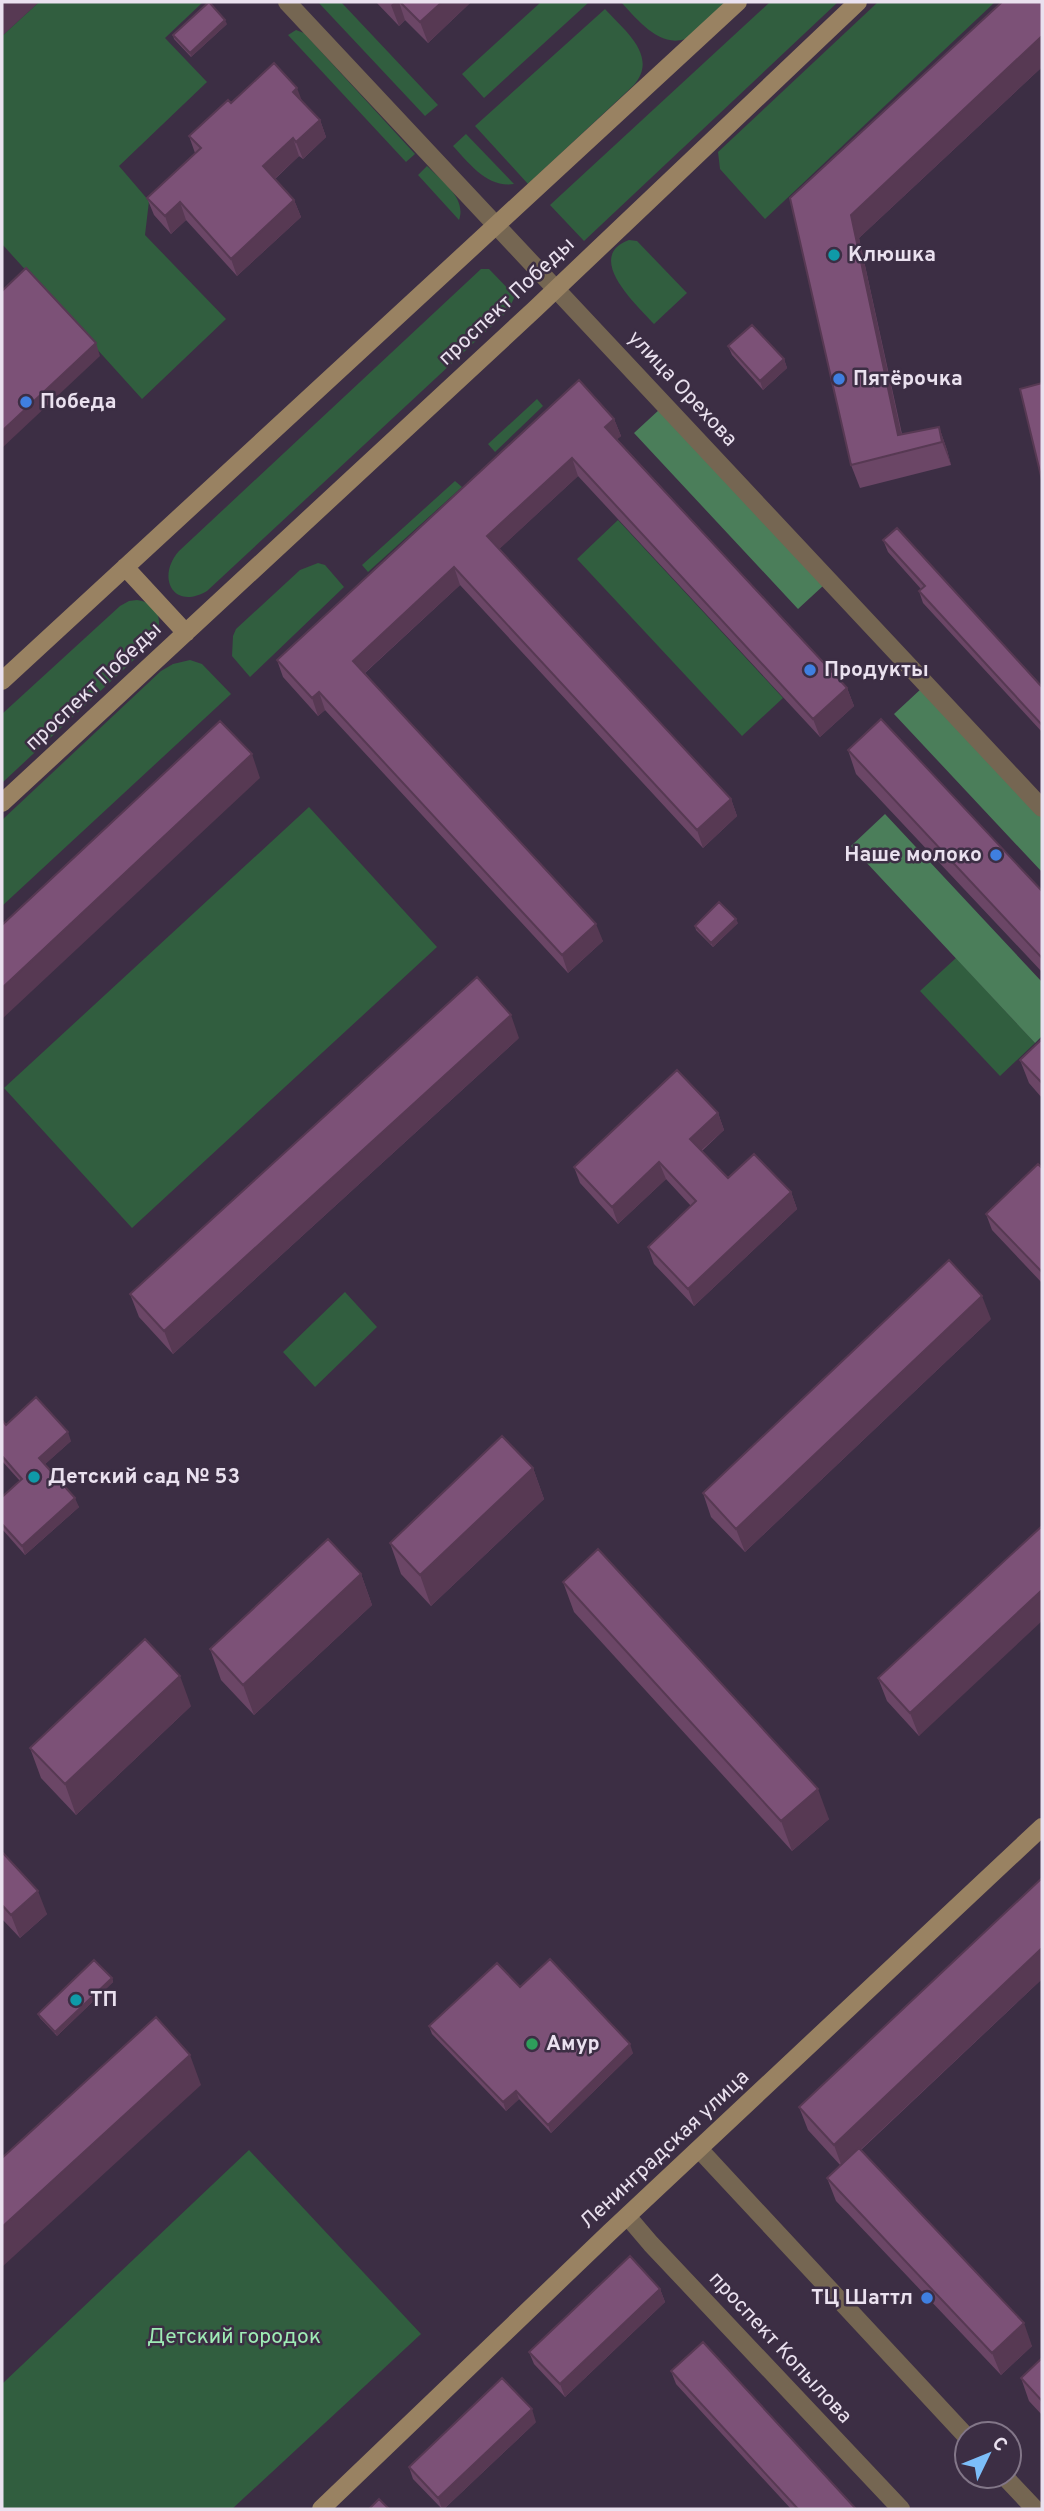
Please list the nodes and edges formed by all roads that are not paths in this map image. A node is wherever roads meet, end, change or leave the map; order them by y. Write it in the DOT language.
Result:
graph roads {
  1 [pos="288,2"];
  2 [pos="738,2"];
  3 [pos="858,2"];
  4 [pos="497,225"];
  5 [pos="556,288"];
  6 [pos="125,567"];
  7 [pos="186,633"];
  8 [pos="2,681"];
  9 [pos="2,803"];
  10 [pos="1042,808"];
  11 [pos="1042,1828"];
  12 [pos="699,2149"];
  13 [pos="628,2217"];
  14 [pos="953,2422"];
  15 [pos="1017,2490"];
  16 [pos="321,2509"];
  17 [pos="901,2509"];
  18 [pos="1035,2509"];
  1 -- 4 [label="street, улица Орехова"];
  2 -- 4 [label="main road"];
  3 -- 5 [label="main road, проспект Победы"];
  4 -- 5 [label="street, улица Орехова"];
  4 -- 6 [label="main road"];
  5 -- 7 [label="main road, проспект Победы"];
  5 -- 10 [label="street, улица Орехова"];
  6 -- 7 [label="main road, проспект Победы"];
  6 -- 8 [label="main road"];
  7 -- 9 [label="main road, проспект Победы"];
  11 -- 12 [label="main road, Ленинградская улица"];
  12 -- 13 [label="main road, Ленинградская улица"];
  12 -- 14 [label="street"];
  13 -- 16 [label="main road, Ленинградская улица"];
  13 -- 17 [label="street, проспект Копылова"];
  15 -- 18 [label="street"];
}
